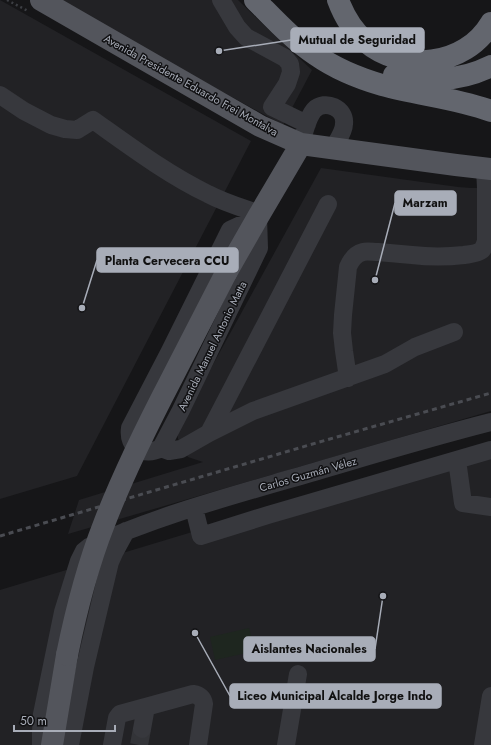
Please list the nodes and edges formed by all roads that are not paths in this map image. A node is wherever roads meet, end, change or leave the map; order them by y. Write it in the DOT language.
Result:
graph roads {
  1 [pos="41,0"];
  2 [pos="221,0"];
  3 [pos="255,0"];
  4 [pos="270,0"];
  5 [pos="338,0"];
  6 [pos="491,23"];
  7 [pos="491,66"];
  8 [pos="0,95"];
  9 [pos="491,111"];
  10 [pos="304,134"];
  11 [pos="333,149"];
  12 [pos="488,168"];
  13 [pos="328,204"];
  14 [pos="259,216"];
  15 [pos="454,332"];
  16 [pos="348,378"];
  17 [pos="491,422"];
  18 [pos="209,433"];
  19 [pos="161,448"];
  20 [pos="491,450"];
  21 [pos="457,460"];
  22 [pos="491,507"];
  23 [pos="194,508"];
  24 [pos="126,531"];
  25 [pos="298,674"];
  26 [pos="491,696"];
  27 [pos="146,707"];
  28 [pos="142,728"];
  29 [pos="41,745"];
  30 [pos="52,745"];
  31 [pos="70,745"];
  32 [pos="112,745"];
  33 [pos="198,745"];
  34 [pos="286,745"];
  35 [pos="483,745"];
  1 -- 10 [label="main road, Avenida Presidente Eduardo Frei Montalva"];
  2 -- 10 [label="street"];
  3 -- 9 [label="highway"];
  4 -- 7 [label="highway"];
  5 -- 6 [label="highway"];
  8 -- 14 [label="street"];
  10 -- 11 [label="main road, Avenida Presidente Eduardo Frei Montalva"];
  10 -- 11 [label="street"];
  10 -- 14 [label="main road, Avenida Manuel Antonio Matta"];
  11 -- 12 [label="main road, Avenida Presidente Eduardo Frei Montalva"];
  12 -- 16 [label="street"];
  13 -- 18 [label="street"];
  14 -- 19 [label="street, Avenida Manuel Antonio Matta"];
  14 -- 19 [label="street"];
  14 -- 30 [label="main road, Avenida Manuel Antonio Matta, bridge"];
  15 -- 16 [label="street"];
  16 -- 18 [label="street"];
  17 -- 23 [label="street, Carlos Guzmán Vélez"];
  18 -- 19 [label="street"];
  20 -- 21 [label="street"];
  21 -- 22 [label="street"];
  21 -- 23 [label="street"];
  23 -- 24 [label="street, Carlos Guzmán Vélez"];
  24 -- 29 [label="street"];
  24 -- 31 [label="street"];
  25 -- 34 [label="street"];
  26 -- 35 [label="street"];
  27 -- 28 [label="street"];
  27 -- 32 [label="street"];
  27 -- 33 [label="street"];
}
